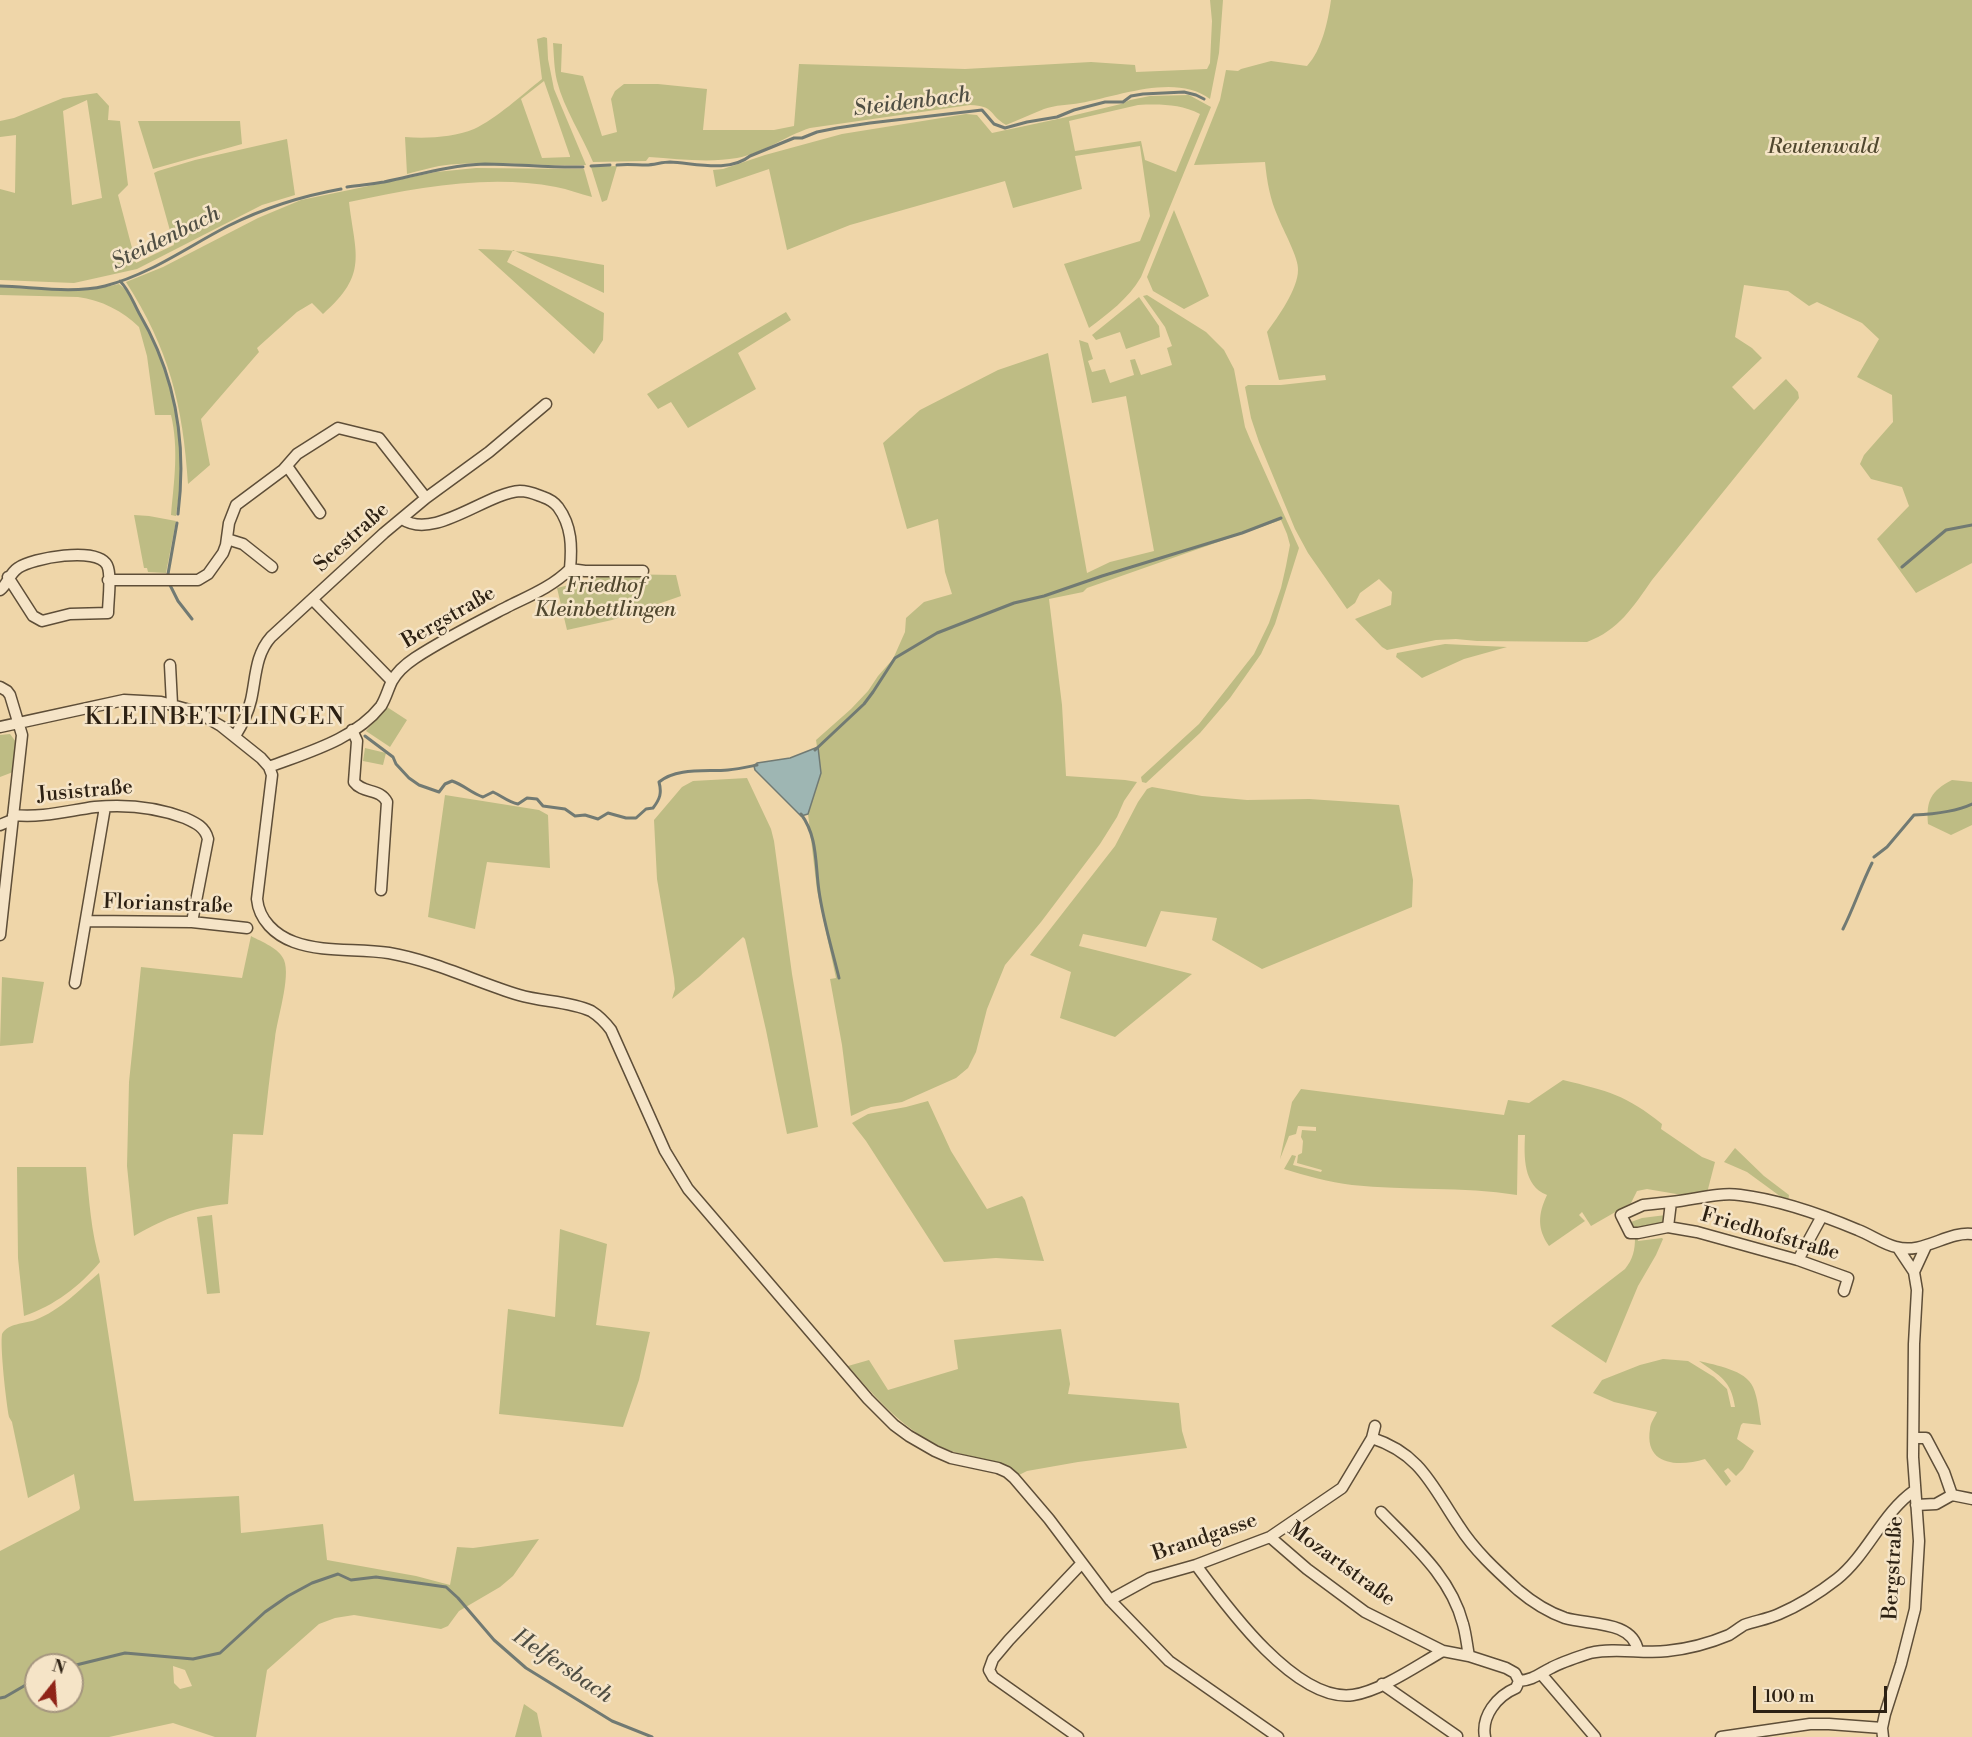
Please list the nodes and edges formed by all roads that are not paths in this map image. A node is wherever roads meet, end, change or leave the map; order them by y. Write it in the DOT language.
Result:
graph roads {
  1 [pos="546,404"];
  2 [pos="287,466"];
  3 [pos="426,498"];
  4 [pos="415,508"];
  5 [pos="320,513"];
  6 [pos="402,519"];
  7 [pos="425,524"];
  8 [pos="227,538"];
  9 [pos="272,567"];
  10 [pos="570,569"];
  11 [pos="643,572"];
  12 [pos="9,577"];
  13 [pos="108,579"];
  14 [pos="0,590"];
  15 [pos="313,600"];
  16 [pos="170,665"];
  17 [pos="392,681"];
  18 [pos="0,687"];
  19 [pos="172,704"];
  20 [pos="19,722"];
  21 [pos="0,727"];
  22 [pos="352,730"];
  23 [pos="235,736"];
  24 [pos="269,767"];
  25 [pos="105,807"];
  26 [pos="12,817"];
  27 [pos="0,825"];
  28 [pos="381,890"];
  29 [pos="87,921"];
  30 [pos="192,922"];
  31 [pos="247,928"];
  32 [pos="0,935"];
  33 [pos="75,982"];
  34 [pos="1671,1202"];
  35 [pos="1822,1216"];
  36 [pos="1668,1227"];
  37 [pos="1972,1234"];
  38 [pos="1926,1246"];
  39 [pos="1898,1248"];
  40 [pos="1798,1260"];
  41 [pos="1914,1272"];
  42 [pos="1845,1291"];
  43 [pos="1375,1426"];
  44 [pos="1372,1438"];
  45 [pos="1914,1438"];
  46 [pos="1915,1490"];
  47 [pos="1952,1495"];
  48 [pos="1972,1499"];
  49 [pos="1916,1506"];
  50 [pos="1381,1512"];
  51 [pos="1270,1537"];
  52 [pos="1082,1563"];
  53 [pos="1196,1565"];
  54 [pos="1110,1600"];
  55 [pos="1443,1651"];
  56 [pos="1638,1651"];
  57 [pos="1469,1656"];
  58 [pos="1542,1675"];
  59 [pos="1519,1681"];
  60 [pos="1382,1684"];
  61 [pos="1883,1732"];
  62 [pos="1457,1736"];
  63 [pos="1078,1737"];
  64 [pos="1278,1737"];
  65 [pos="1485,1737"];
  66 [pos="1594,1737"];
  67 [pos="1721,1737"];
  1 -- 3 [label="street, Seestraße"];
  2 -- 3 [label="street"];
  2 -- 5 [label="street"];
  2 -- 8 [label="street"];
  3 -- 4 [label="street, Seestraße"];
  4 -- 6 [label="street, Seestraße"];
  4 -- 7 [label="street"];
  6 -- 7 [label="street"];
  6 -- 15 [label="street, Seestraße"];
  7 -- 10 [label="street"];
  8 -- 9 [label="street"];
  8 -- 13 [label="street"];
  10 -- 11 [label="street"];
  10 -- 17 [label="street, Bergstraße"];
  12 -- 13 [label="street"];
  12 -- 13 [label="street"];
  12 -- 14 [label="street"];
  15 -- 17 [label="street"];
  15 -- 23 [label="street, Seestraße"];
  16 -- 19 [label="street"];
  17 -- 22 [label="street, Bergstraße"];
  18 -- 20 [label="street"];
  19 -- 20 [label="street"];
  19 -- 23 [label="street"];
  20 -- 21 [label="street"];
  20 -- 26 [label="street"];
  22 -- 24 [label="street, Bergstraße"];
  22 -- 28 [label="street"];
  23 -- 24 [label="street"];
  24 -- 52 [label="street"];
  25 -- 26 [label="street, Jusistraße"];
  25 -- 29 [label="street, Florianstraße"];
  25 -- 30 [label="street, Jusistraße"];
  26 -- 27 [label="street"];
  26 -- 32 [label="street"];
  29 -- 30 [label="street, Florianstraße"];
  29 -- 33 [label="street, Florianstraße"];
  30 -- 31 [label="street, Florianstraße"];
  34 -- 35 [label="street, Friedhofstraße"];
  34 -- 36 [label="street, Friedhofstraße"];
  34 -- 36 [label="street, Friedhofstraße"];
  35 -- 39 [label="street, Friedhofstraße"];
  35 -- 40 [label="street"];
  36 -- 40 [label="street, Friedhofstraße"];
  37 -- 38 [label="street, Friedhofstraße"];
  38 -- 39 [label="street, Friedhofstraße"];
  38 -- 41 [label="street, Bergstraße"];
  39 -- 41 [label="street, Bergstraße"];
  40 -- 42 [label="street, Friedhofstraße"];
  41 -- 45 [label="street, Bergstraße"];
  43 -- 44 [label="street, Brandgasse"];
  44 -- 51 [label="street, Brandgasse"];
  44 -- 56 [label="street"];
  45 -- 46 [label="street, Bergstraße"];
  45 -- 47 [label="street"];
  46 -- 49 [label="street, Bergstraße"];
  46 -- 56 [label="street"];
  47 -- 48 [label="street"];
  47 -- 49 [label="street, Bergstraße"];
  49 -- 61 [label="street, Bergstraße"];
  50 -- 57 [label="street"];
  51 -- 53 [label="street, Brandgasse"];
  51 -- 55 [label="street, Mozartstraße"];
  52 -- 54 [label="street"];
  52 -- 63 [label="street"];
  53 -- 54 [label="street, Brandgasse"];
  53 -- 60 [label="street"];
  54 -- 64 [label="street"];
  55 -- 57 [label="street, Mozartstraße"];
  55 -- 60 [label="street"];
  56 -- 58 [label="street"];
  57 -- 59 [label="street, Mozartstraße"];
  58 -- 59 [label="street"];
  58 -- 66 [label="street"];
  59 -- 65 [label="street"];
  60 -- 62 [label="street"];
  61 -- 67 [label="street"];
}
